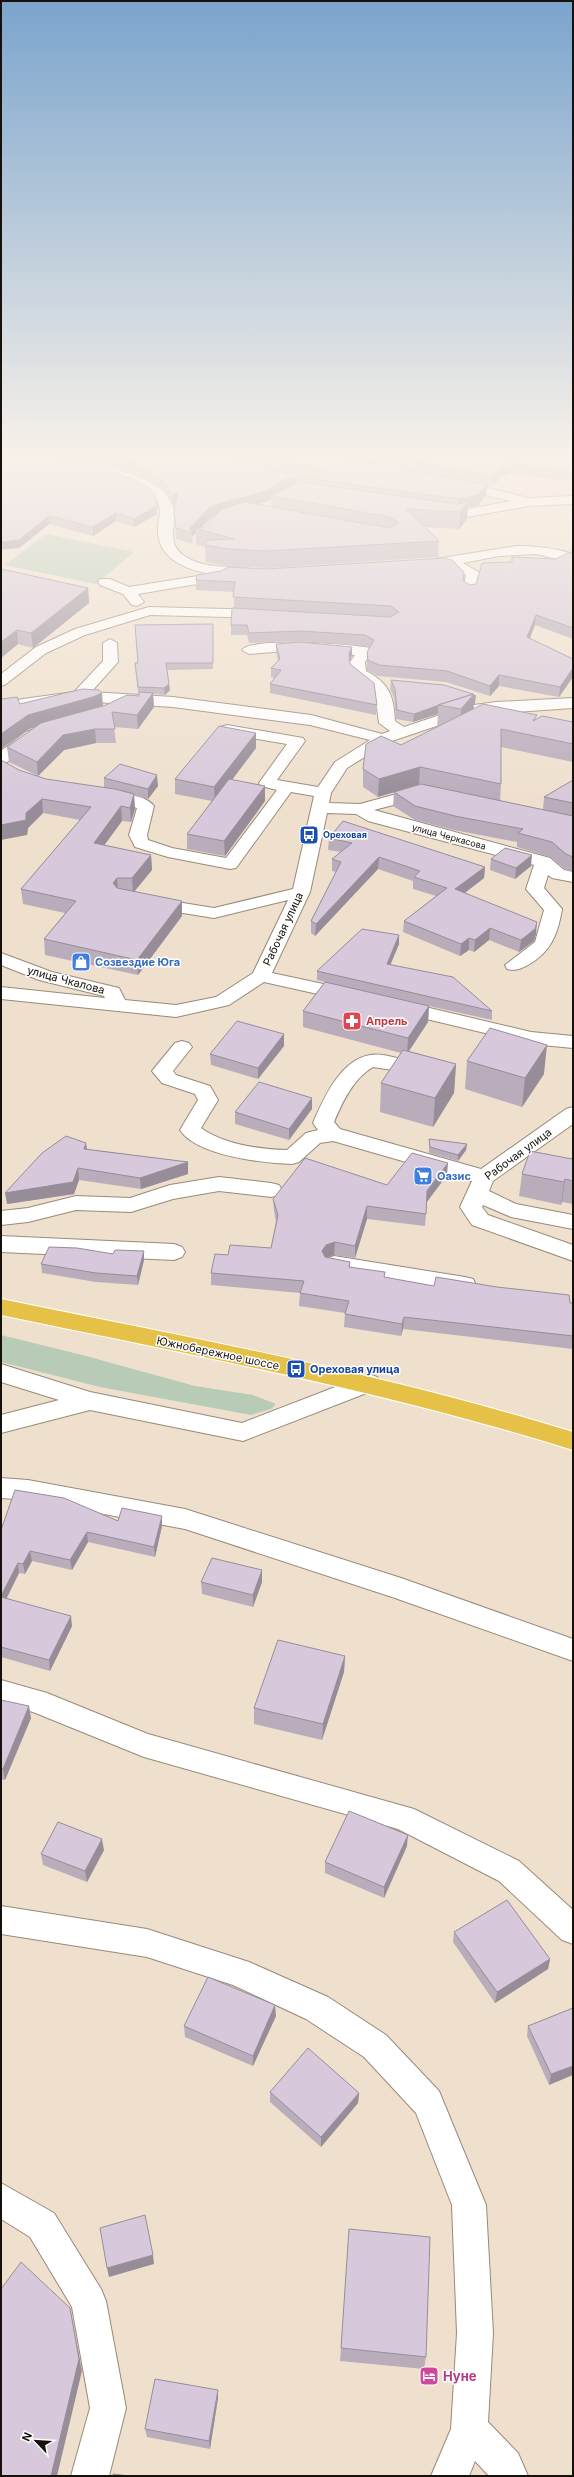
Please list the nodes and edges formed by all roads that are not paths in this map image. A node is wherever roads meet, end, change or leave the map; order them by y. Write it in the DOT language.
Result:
graph roads {
  1 [pos="213,569"];
  2 [pos="463,569"];
  3 [pos="265,573"];
  4 [pos="242,574"];
  5 [pos="105,582"];
  6 [pos="470,590"];
  7 [pos="128,591"];
  8 [pos="149,611"];
  9 [pos="278,614"];
  10 [pos="110,643"];
  11 [pos="249,650"];
  12 [pos="1,681"];
  13 [pos="467,695"];
  14 [pos="79,696"];
  15 [pos="126,698"];
  16 [pos="570,704"];
  17 [pos="1,707"];
  18 [pos="503,707"];
  19 [pos="106,712"];
  20 [pos="46,730"];
  21 [pos="402,732"];
  22 [pos="210,739"];
  23 [pos="383,739"];
  24 [pos="1,759"];
  25 [pos="287,787"];
  26 [pos="88,791"];
  27 [pos="441,795"];
  28 [pos="322,801"];
  29 [pos="360,809"];
  30 [pos="544,862"];
  31 [pos="573,877"];
  32 [pos="301,892"];
  33 [pos="133,900"];
  34 [pos="1,959"];
  35 [pos="514,965"];
  36 [pos="261,976"];
  37 [pos="1,993"];
  38 [pos="118,1005"];
  39 [pos="573,1042"];
  40 [pos="182,1046"];
  41 [pos="433,1064"];
  42 [pos="573,1114"];
  43 [pos="332,1134"];
  44 [pos="515,1156"];
  45 [pos="544,1161"];
  46 [pos="480,1185"];
  47 [pos="271,1190"];
  48 [pos="1,1218"];
  49 [pos="573,1222"];
  50 [pos="1,1244"];
  51 [pos="174,1252"];
  52 [pos="573,1253"];
  53 [pos="334,1264"];
  54 [pos="488,1289"];
  55 [pos="1,1293"];
  56 [pos="1,1308"];
  57 [pos="3,1374"];
  58 [pos="369,1383"];
  59 [pos="90,1401"];
  60 [pos="1,1424"];
  61 [pos="573,1428"];
  62 [pos="573,1441"];
  63 [pos="1,1488"];
  64 [pos="573,1650"];
  65 [pos="1,1692"];
  66 [pos="1,1920"];
  67 [pos="573,1930"];
  68 [pos="1,2200"];
  69 [pos="469,2429"];
  70 [pos="90,2476"];
  71 [pos="450,2476"];
  72 [pos="509,2476"];
  1 -- 4 [label="street"];
  2 -- 6 [label="street"];
  3 -- 4 [label="street"];
  4 -- 7 [label="street"];
  5 -- 7 [label="street"];
  7 -- 8 [label="street"];
  8 -- 9 [label="street"];
  8 -- 12 [label="street"];
  10 -- 14 [label="street"];
  11 -- 21 [label="street"];
  13 -- 18 [label="street"];
  14 -- 15 [label="street"];
  14 -- 17 [label="street"];
  15 -- 19 [label="street"];
  15 -- 23 [label="street"];
  16 -- 18 [label="street, Рабочая улица"];
  18 -- 21 [label="street, Рабочая улица"];
  20 -- 24 [label="street"];
  21 -- 23 [label="street, Рабочая улица"];
  22 -- 25 [label="street, улица Черкасова"];
  23 -- 28 [label="street, Рабочая улица"];
  25 -- 26 [label="street"];
  25 -- 28 [label="street, улица Черкасова"];
  27 -- 29 [label="street"];
  28 -- 29 [label="street, улица Черкасова"];
  28 -- 32 [label="street, Рабочая улица"];
  29 -- 30 [label="street, улица Черкасова"];
  30 -- 31 [label="street, улица Черкасова"];
  30 -- 35 [label="street"];
  32 -- 33 [label="street"];
  32 -- 36 [label="street, Рабочая улица"];
  34 -- 38 [label="street, улица Чкалова"];
  36 -- 38 [label="street"];
  36 -- 39 [label="street, Рабочая улица"];
  37 -- 38 [label="street"];
  40 -- 43 [label="street"];
  41 -- 43 [label="street"];
  42 -- 44 [label="street, Рабочая улица"];
  43 -- 46 [label="street"];
  44 -- 45 [label="street"];
  44 -- 46 [label="street, Рабочая улица"];
  46 -- 49 [label="street"];
  46 -- 52 [label="street"];
  47 -- 48 [label="street"];
  50 -- 51 [label="street"];
  53 -- 54 [label="street"];
  55 -- 61 [label="highway, Южнобережное шоссе"];
  56 -- 58 [label="highway, Южнобережное шоссе"];
  57 -- 59 [label="street"];
  58 -- 59 [label="street"];
  58 -- 62 [label="highway, Южнобережное шоссе"];
  59 -- 60 [label="street"];
  63 -- 64 [label="street"];
  65 -- 67 [label="street"];
  66 -- 69 [label="street"];
  68 -- 70 [label="street"];
  69 -- 71 [label="street"];
  69 -- 72 [label="street"];
}
